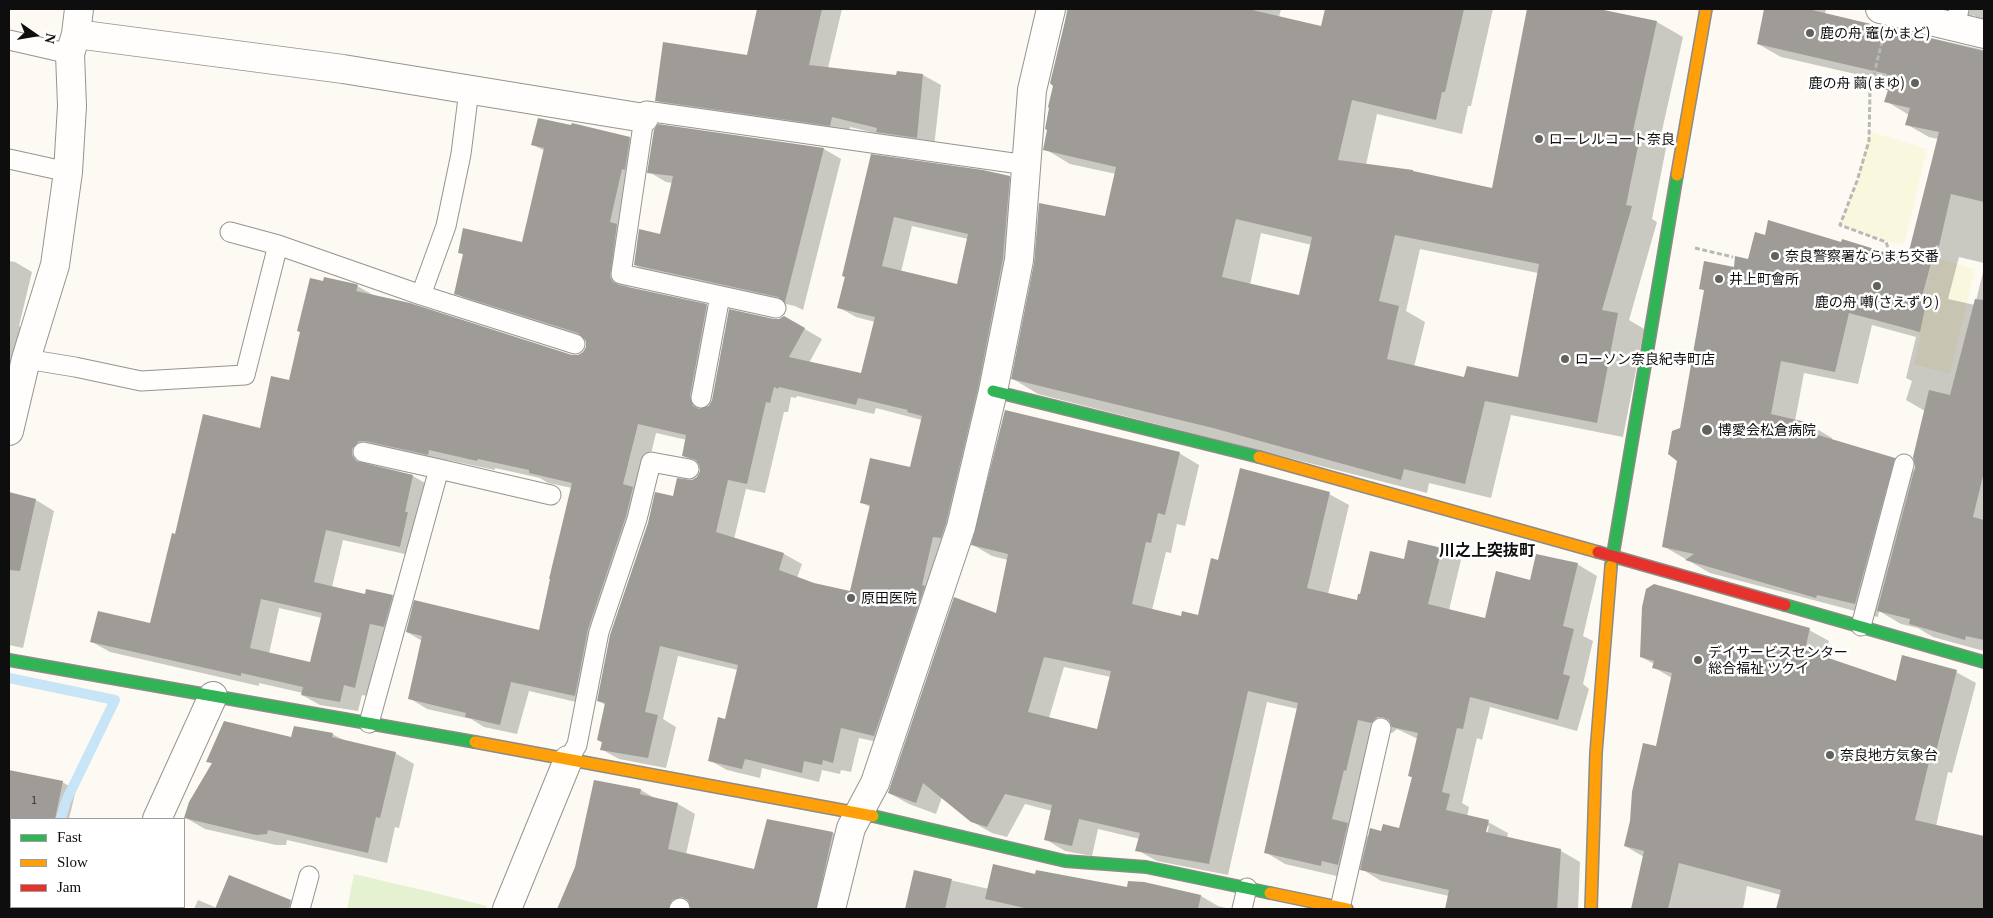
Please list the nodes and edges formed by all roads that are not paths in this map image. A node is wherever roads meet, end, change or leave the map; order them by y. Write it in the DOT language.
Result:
graph roads {
  1 [pos="1051,9"];
  2 [pos="1706,9"];
  3 [pos="1885,10"];
  4 [pos="1957,18"];
  5 [pos="75,32"];
  6 [pos="1984,34"];
  7 [pos="9,40"];
  8 [pos="470,90"];
  9 [pos="644,118"];
  10 [pos="9,159"];
  11 [pos="1027,165"];
  12 [pos="68,172"];
  13 [pos="230,232"];
  14 [pos="278,245"];
  15 [pos="421,295"];
  16 [pos="720,296"];
  17 [pos="776,308"];
  18 [pos="575,344"];
  19 [pos="26,359"];
  20 [pos="993,391"];
  21 [pos="701,398"];
  22 [pos="9,430"];
  23 [pos="363,452"];
  24 [pos="1904,464"];
  25 [pos="439,469"];
  26 [pos="689,469"];
  27 [pos="551,495"];
  28 [pos="1612,554"];
  29 [pos="1861,626"];
  30 [pos="9,660"];
  31 [pos="1984,662"];
  32 [pos="213,696"];
  33 [pos="369,723"];
  34 [pos="1381,728"];
  35 [pos="568,760"];
  36 [pos="859,813"];
  37 [pos="157,818"];
  38 [pos="309,876"];
  39 [pos="1247,888"];
  40 [pos="300,909"];
  41 [pos="507,909"];
  42 [pos="831,909"];
  43 [pos="1242,909"];
  44 [pos="1343,909"];
  45 [pos="1591,909"];
  1 -- 11 [label="street"];
  2 -- 28 [label="street"];
  3 -- 4 [label="street"];
  4 -- 6 [label="street"];
  5 -- 7 [label="lane"];
  5 -- 8 [label="street"];
  5 -- 12 [label="street"];
  8 -- 9 [label="street"];
  8 -- 15 [label="lane"];
  9 -- 11 [label="lane"];
  9 -- 16 [label="lane"];
  10 -- 12 [label="lane"];
  11 -- 20 [label="street"];
  12 -- 19 [label="street"];
  13 -- 14 [label="lane"];
  14 -- 15 [label="lane"];
  14 -- 19 [label="lane"];
  15 -- 18 [label="lane"];
  16 -- 17 [label="lane"];
  16 -- 21 [label="lane"];
  19 -- 22 [label="street"];
  20 -- 28 [label="street"];
  20 -- 36 [label="street"];
  23 -- 25 [label="lane"];
  24 -- 29 [label="lane"];
  25 -- 27 [label="lane"];
  25 -- 33 [label="lane"];
  26 -- 35 [label="lane"];
  28 -- 29 [label="street"];
  28 -- 45 [label="street"];
  29 -- 31 [label="street"];
  30 -- 32 [label="street"];
  32 -- 33 [label="street"];
  32 -- 37 [label="street"];
  33 -- 35 [label="street"];
  34 -- 44 [label="lane"];
  35 -- 36 [label="street"];
  35 -- 41 [label="street"];
  36 -- 39 [label="street"];
  36 -- 42 [label="street"];
  38 -- 40 [label="lane"];
  39 -- 43 [label="lane"];
  39 -- 44 [label="street"];
}
